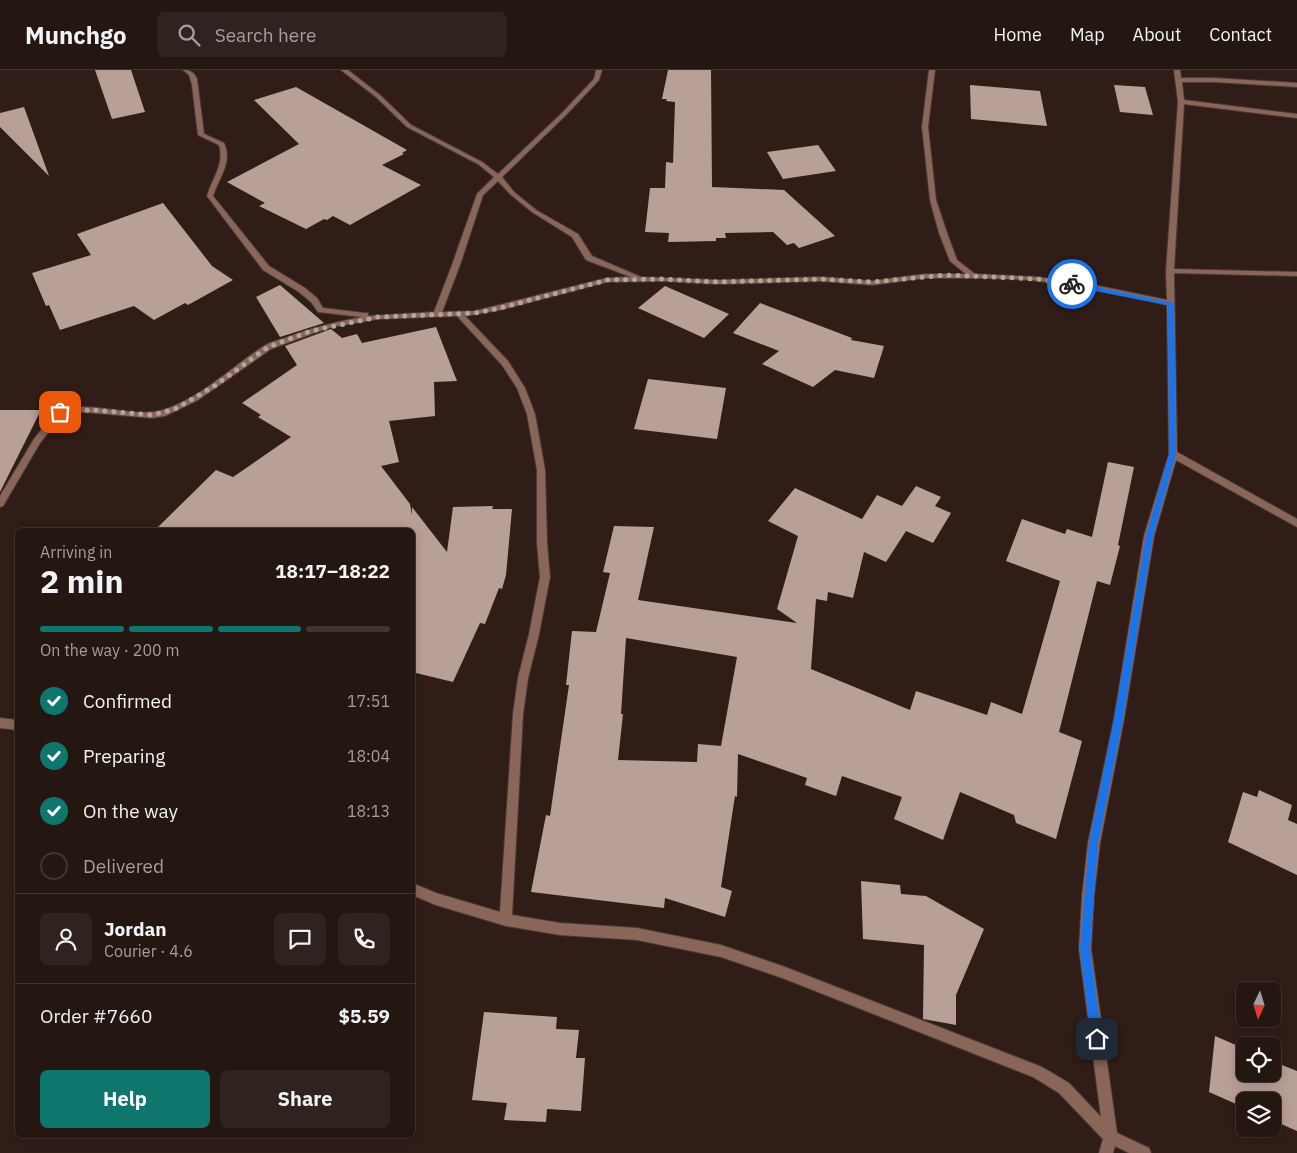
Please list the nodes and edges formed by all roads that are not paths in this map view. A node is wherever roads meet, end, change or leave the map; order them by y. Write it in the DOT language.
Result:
graph roads {
  1 [pos="186,70"];
  2 [pos="344,70"];
  3 [pos="599,70"];
  4 [pos="932,70"];
  5 [pos="1178,75"];
  6 [pos="1297,84"];
  7 [pos="1181,102"];
  8 [pos="1297,116"];
  9 [pos="499,178"];
  10 [pos="1170,272"];
  11 [pos="1297,274"];
  12 [pos="973,276"];
  13 [pos="641,279"];
  14 [pos="1171,303"];
  15 [pos="437,314"];
  16 [pos="459,314"];
  17 [pos="378,317"];
  18 [pos="1173,454"];
  19 [pos="0,504"];
  20 [pos="1297,524"];
  21 [pos="0,723"];
  22 [pos="15,725"];
  23 [pos="415,890"];
  24 [pos="506,920"];
  25 [pos="1111,1137"];
  26 [pos="1106,1153"];
  27 [pos="1144,1153"];
  1 -- 17 [label="street"];
  2 -- 9 [label="street"];
  3 -- 9 [label="street"];
  4 -- 12 [label="street"];
  5 -- 6 [label="street"];
  5 -- 7 [label="street"];
  7 -- 8 [label="street"];
  7 -- 10 [label="street"];
  9 -- 13 [label="street"];
  9 -- 15 [label="street"];
  10 -- 11 [label="street"];
  10 -- 14 [label="street"];
  12 -- 13 [label="street"];
  12 -- 14 [label="street"];
  13 -- 16 [label="street"];
  14 -- 18 [label="street"];
  15 -- 16 [label="street"];
  15 -- 17 [label="street"];
  16 -- 24 [label="street"];
  17 -- 19 [label="street"];
  18 -- 20 [label="street"];
  18 -- 25 [label="street"];
  21 -- 22 [label="street"];
  23 -- 24 [label="street"];
  24 -- 25 [label="street"];
  25 -- 26 [label="street"];
  25 -- 27 [label="street"];
}
